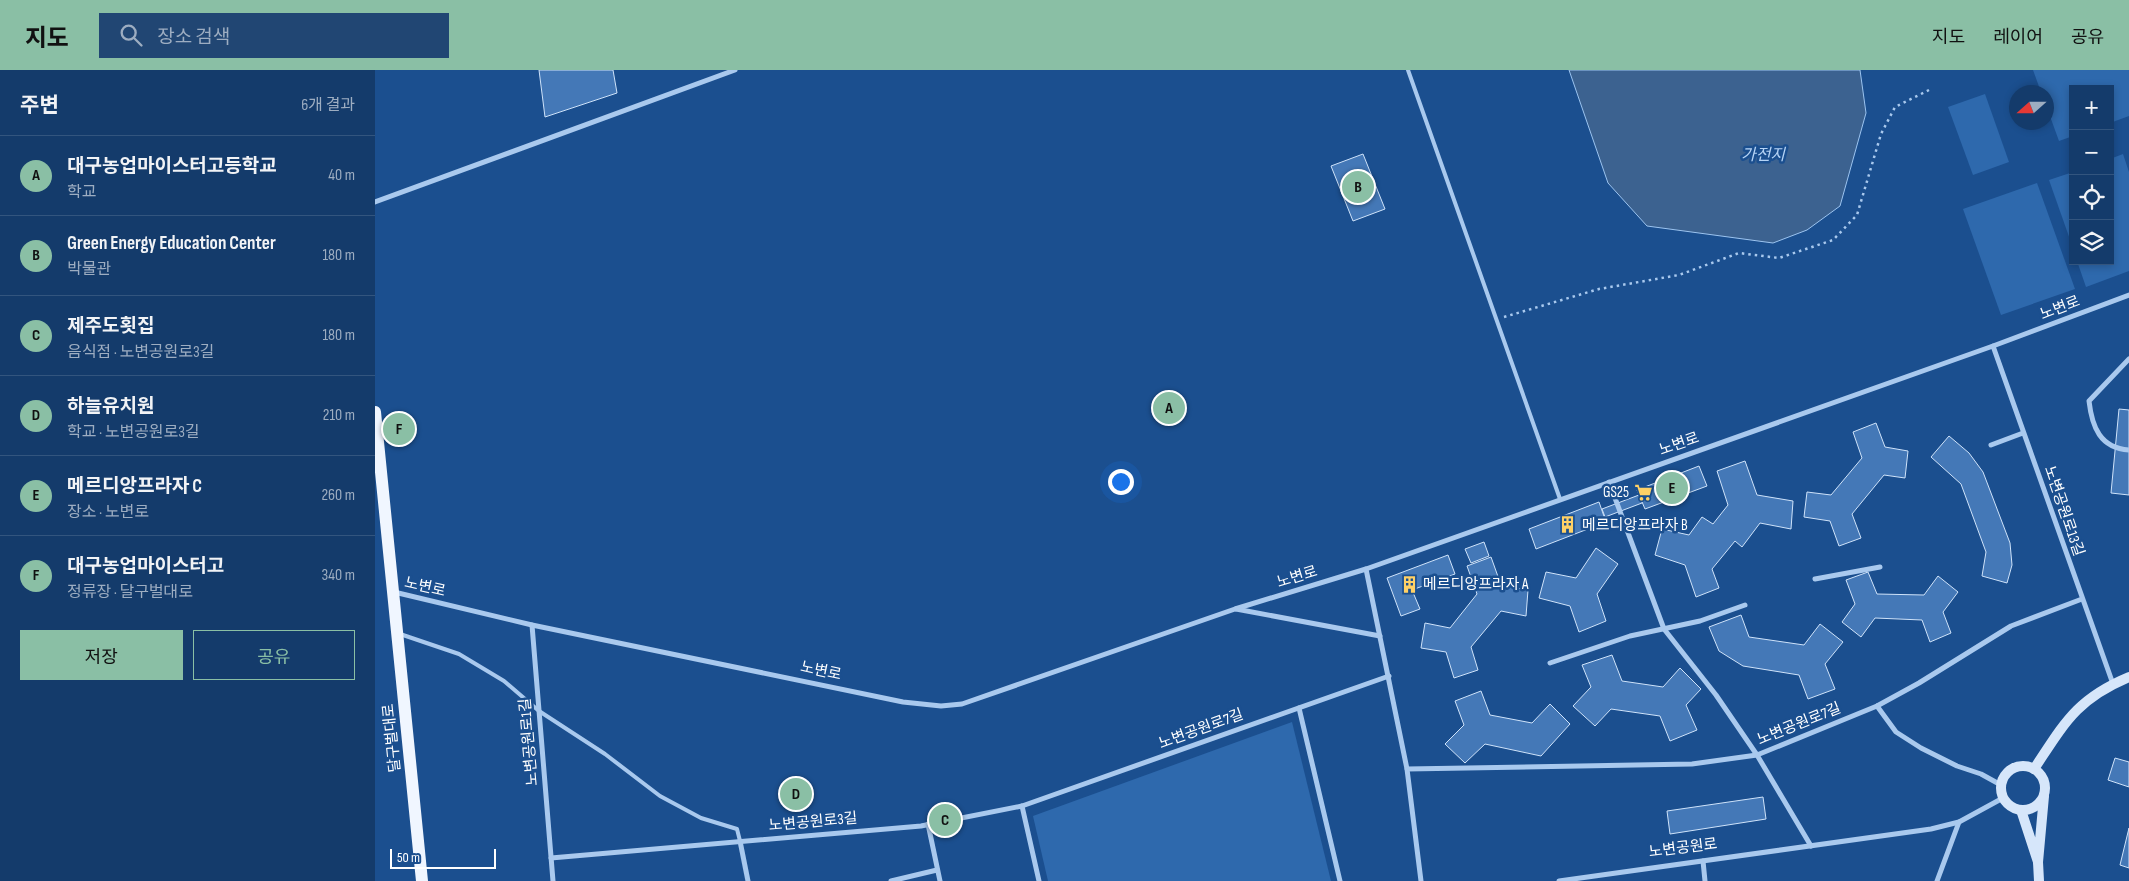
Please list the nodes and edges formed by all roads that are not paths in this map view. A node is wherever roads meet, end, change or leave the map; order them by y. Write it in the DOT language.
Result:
graph roads {
  1 [pos="735,70"];
  2 [pos="1408,70"];
  3 [pos="375,202"];
  4 [pos="2129,295"];
  5 [pos="1993,346"];
  6 [pos="2129,359"];
  7 [pos="375,412"];
  8 [pos="2023,433"];
  9 [pos="1991,445"];
  10 [pos="2129,450"];
  11 [pos="1609,482"];
  12 [pos="1559,499"];
  13 [pos="1880,567"];
  14 [pos="1366,569"];
  15 [pos="1815,579"];
  16 [pos="393,592"];
  17 [pos="2082,599"];
  18 [pos="1745,605"];
  19 [pos="1235,609"];
  20 [pos="532,625"];
  21 [pos="1665,629"];
  22 [pos="398,633"];
  23 [pos="1380,636"];
  24 [pos="1550,663"];
  25 [pos="1389,676"];
  26 [pos="2129,677"];
  27 [pos="2113,684"];
  28 [pos="1877,706"];
  29 [pos="1299,708"];
  30 [pos="539,711"];
  31 [pos="1757,755"];
  32 [pos="2034,769"];
  33 [pos="1407,770"];
  34 [pos="2001,785"];
  35 [pos="2045,788"];
  36 [pos="2003,798"];
  37 [pos="1022,806"];
  38 [pos="2021,810"];
  39 [pos="1959,822"];
  40 [pos="928,824"];
  41 [pos="740,841"];
  42 [pos="1811,846"];
  43 [pos="551,858"];
  44 [pos="1703,861"];
  45 [pos="2038,862"];
  46 [pos="937,870"];
  47 [pos="422,881"];
  48 [pos="553,881"];
  49 [pos="748,881"];
  50 [pos="891,881"];
  51 [pos="940,881"];
  52 [pos="1039,881"];
  53 [pos="1340,881"];
  54 [pos="1421,881"];
  55 [pos="1559,881"];
  56 [pos="1705,881"];
  57 [pos="1937,881"];
  58 [pos="2039,881"];
  1 -- 3 [label="street"];
  2 -- 12 [label="lane"];
  4 -- 5 [label="street, 노변로"];
  5 -- 8 [label="street, 노변공원로13길"];
  5 -- 11 [label="street, 노변로"];
  6 -- 10 [label="street"];
  7 -- 16 [label="main road, 달구벌대로"];
  8 -- 9 [label="street"];
  8 -- 17 [label="street, 노변공원로13길"];
  11 -- 12 [label="street, 노변로"];
  11 -- 21 [label="street"];
  12 -- 14 [label="street, 노변로"];
  13 -- 15 [label="street"];
  14 -- 19 [label="street, 노변로"];
  14 -- 23 [label="street"];
  16 -- 20 [label="street, 노변로"];
  16 -- 22 [label="main road, 달구벌대로"];
  17 -- 27 [label="street, 노변공원로13길"];
  17 -- 28 [label="street, 노변공원로7길"];
  18 -- 21 [label="street"];
  19 -- 20 [label="street, 노변로"];
  19 -- 23 [label="street, 노변로"];
  20 -- 30 [label="street, 노변공원로1길"];
  21 -- 24 [label="street"];
  21 -- 31 [label="street"];
  22 -- 30 [label="lane"];
  22 -- 47 [label="main road, 달구벌대로"];
  23 -- 25 [label="street"];
  25 -- 29 [label="street, 노변공원로7길"];
  25 -- 33 [label="street"];
  26 -- 27 [label="street"];
  27 -- 32 [label="street"];
  28 -- 31 [label="street, 노변공원로7길"];
  28 -- 34 [label="street"];
  29 -- 37 [label="street, 노변공원로7길"];
  29 -- 53 [label="street"];
  30 -- 41 [label="lane"];
  30 -- 43 [label="street, 노변공원로1길"];
  31 -- 33 [label="street, 노변공원로7길"];
  31 -- 42 [label="street"];
  32 -- 34 [label="street"];
  32 -- 35 [label="street"];
  33 -- 54 [label="street"];
  34 -- 36 [label="street"];
  35 -- 38 [label="street"];
  35 -- 45 [label="street"];
  36 -- 38 [label="street"];
  36 -- 39 [label="street, 노변공원로"];
  37 -- 40 [label="street, 노변공원로3길"];
  37 -- 52 [label="street"];
  38 -- 45 [label="street"];
  39 -- 42 [label="street, 노변공원로"];
  39 -- 57 [label="street"];
  40 -- 41 [label="street, 노변공원로3길"];
  40 -- 46 [label="street"];
  41 -- 43 [label="street"];
  41 -- 49 [label="street"];
  42 -- 44 [label="street, 노변공원로"];
  43 -- 48 [label="street, 노변공원로1길"];
  44 -- 55 [label="street, 노변공원로"];
  44 -- 56 [label="street"];
  45 -- 58 [label="street"];
  46 -- 50 [label="street"];
  46 -- 51 [label="street"];
}
